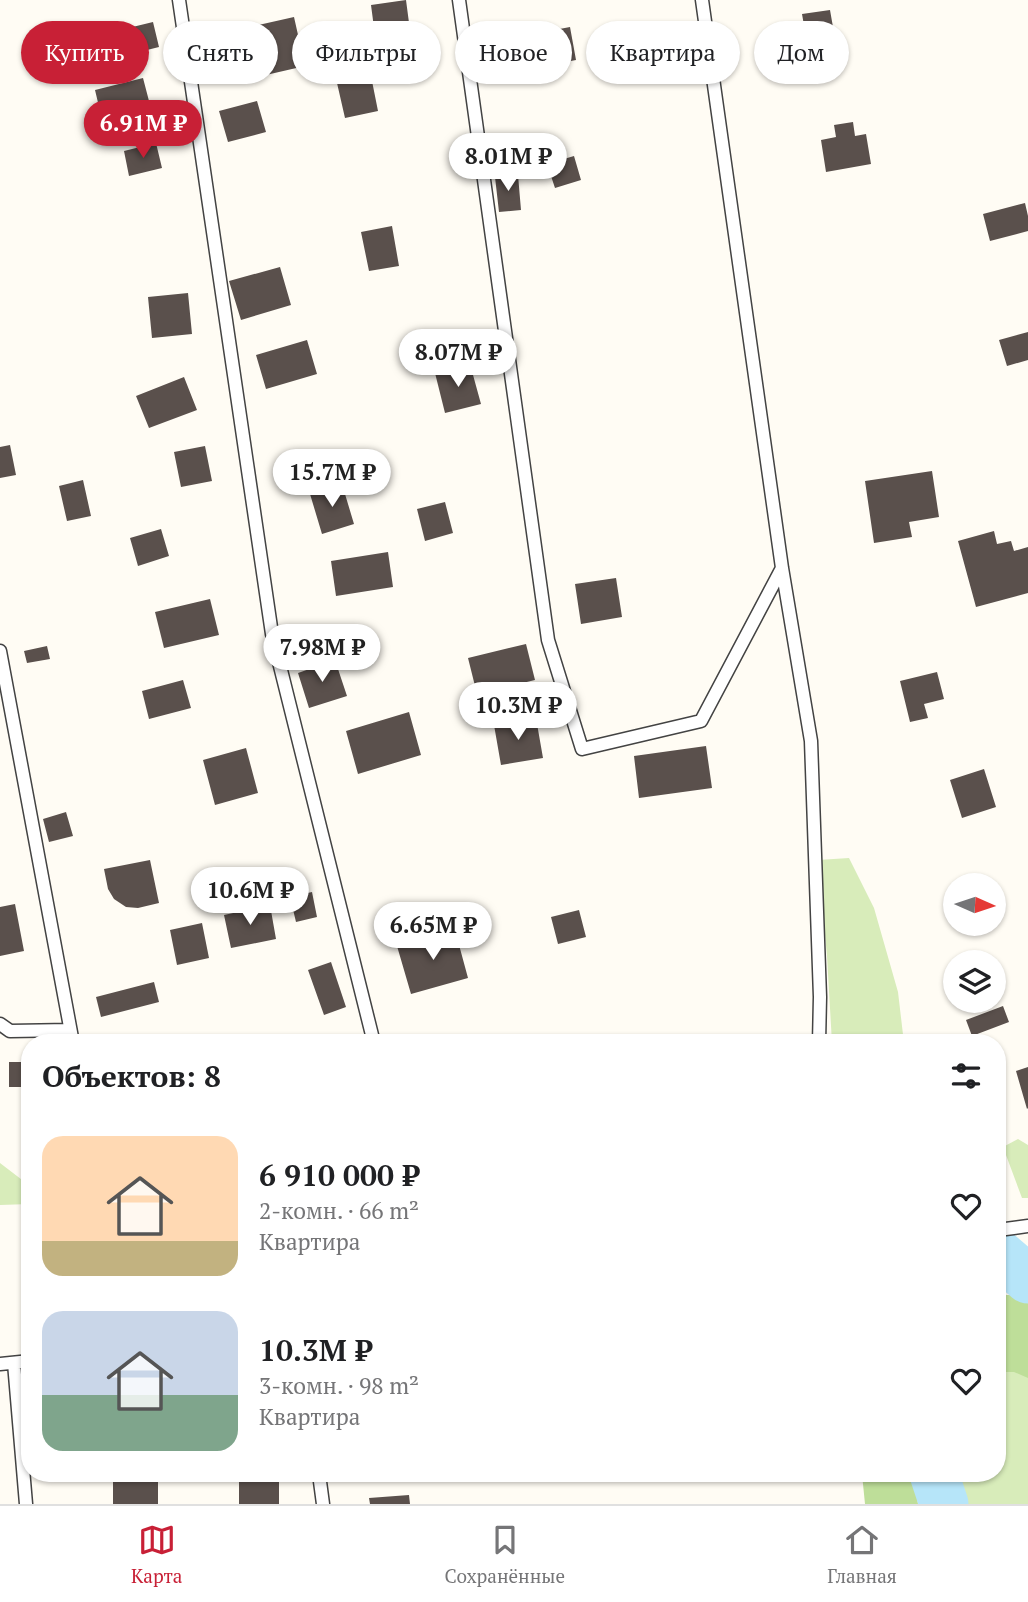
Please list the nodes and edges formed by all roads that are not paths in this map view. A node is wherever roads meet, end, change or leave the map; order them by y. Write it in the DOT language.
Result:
graph roads {
  1 [pos="179,0"];
  2 [pos="459,0"];
  3 [pos="702,0"];
  4 [pos="782,568"];
  5 [pos="0,651"];
  6 [pos="0,1024"];
  7 [pos="70,1030"];
  8 [pos="71,1034"];
  9 [pos="372,1034"];
  10 [pos="819,1034"];
  11 [pos="1028,1226"];
  12 [pos="1006,1229"];
  13 [pos="7,1363"];
  14 [pos="21,1467"];
  15 [pos="23,1482"];
  16 [pos="320,1482"];
  17 [pos="26,1504"];
  18 [pos="323,1504"];
  1 -- 9 [label="lane"];
  2 -- 4 [label="lane"];
  3 -- 4 [label="lane"];
  4 -- 10 [label="lane"];
  5 -- 7 [label="lane"];
  6 -- 7 [label="lane"];
  7 -- 8 [label="lane"];
  11 -- 12 [label="lane"];
  13 -- 14 [label="lane"];
  15 -- 17 [label="lane"];
  16 -- 18 [label="lane"];
}
